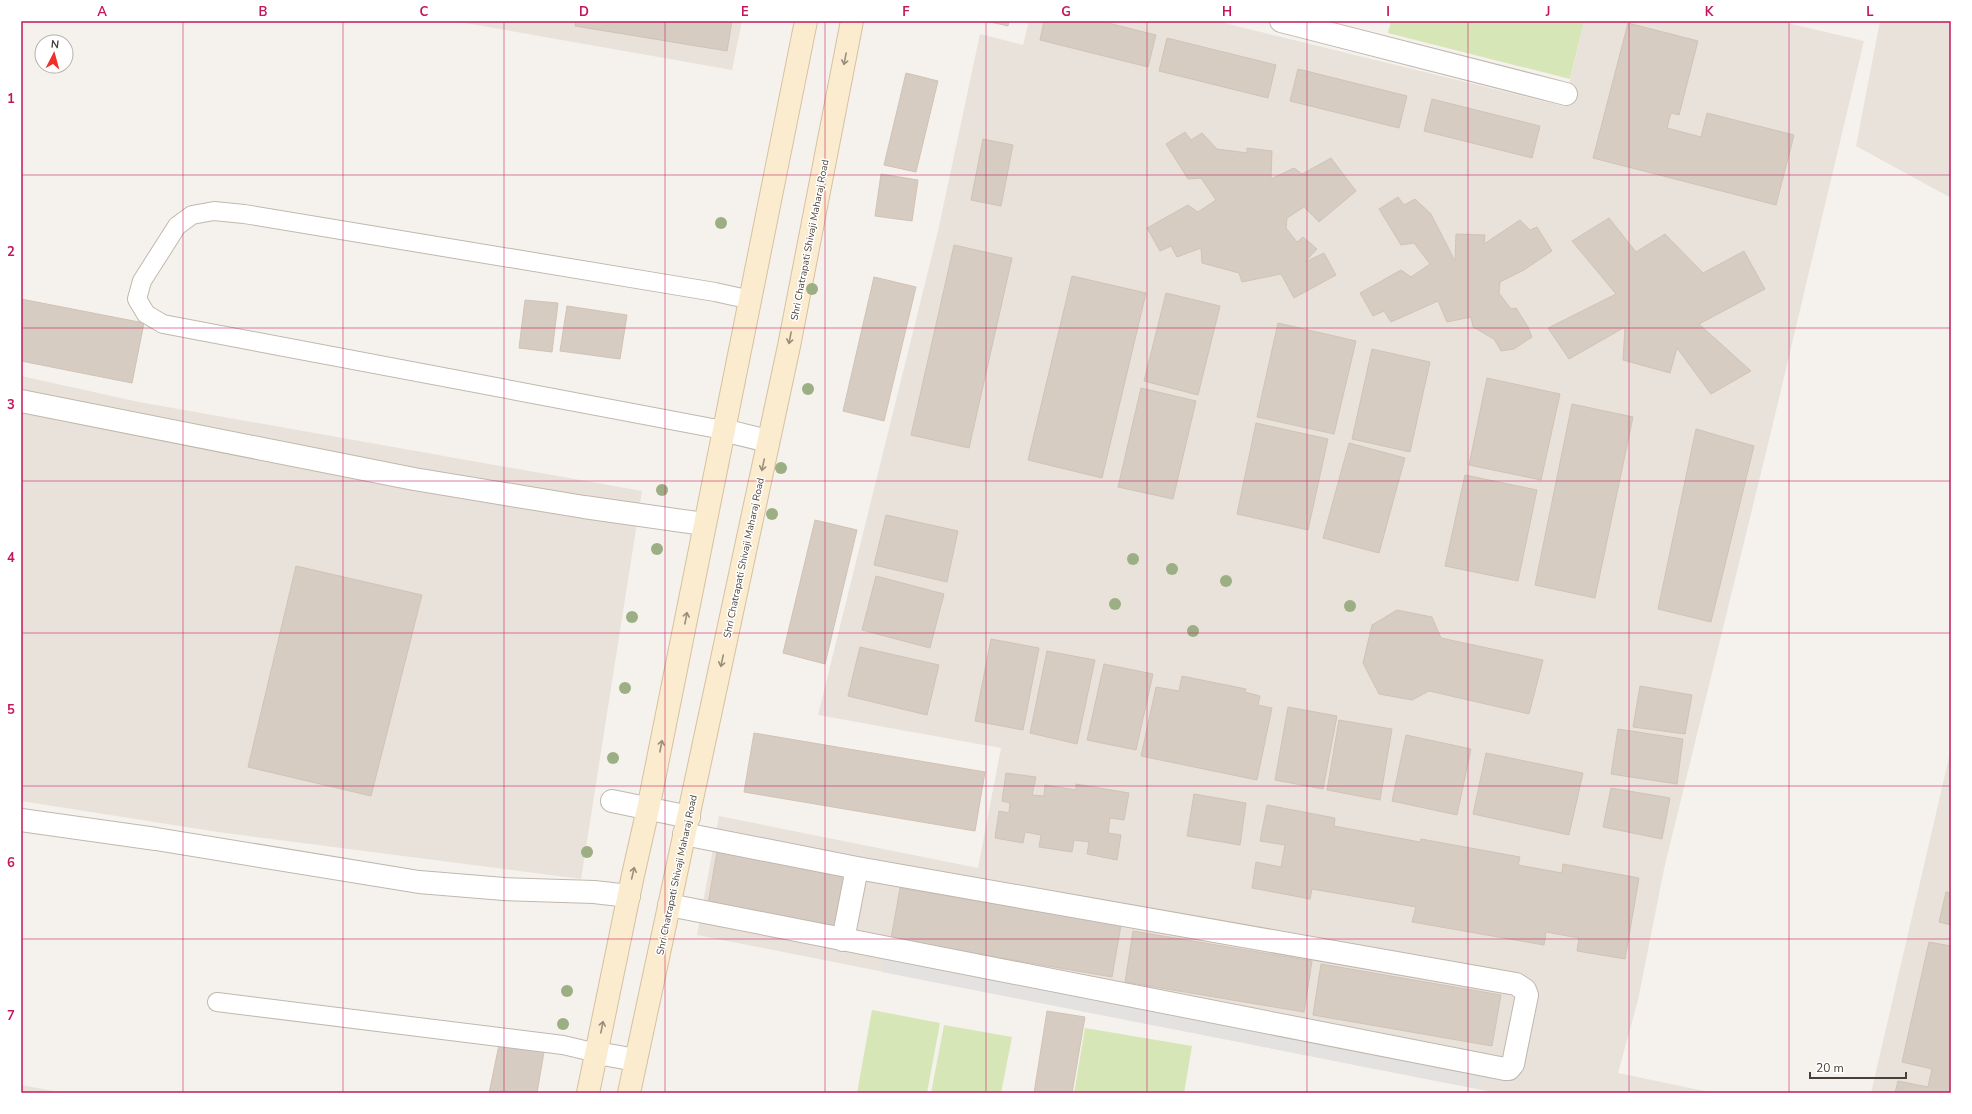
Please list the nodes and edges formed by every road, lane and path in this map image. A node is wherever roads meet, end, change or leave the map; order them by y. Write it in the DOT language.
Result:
graph roads {
  1 [pos="806,21"];
  2 [pos="852,21"];
  3 [pos="1282,21"];
  4 [pos="1566,94"];
  5 [pos="751,300"];
  6 [pos="21,401"];
  7 [pos="723,430"];
  8 [pos="768,441"];
  9 [pos="704,524"];
  10 [pos="612,801"];
  11 [pos="648,809"];
  12 [pos="21,820"];
  13 [pos="687,826"];
  14 [pos="857,868"];
  15 [pos="628,896"];
  16 [pos="669,905"];
  17 [pos="843,940"];
  18 [pos="217,1002"];
  19 [pos="597,1053"];
  20 [pos="636,1060"];
  21 [pos="588,1093"];
  22 [pos="629,1093"];
  1 -- 5 [label="main road"];
  2 -- 8 [label="main road, Shri Chatrapati Shivaji Maharaj Road, one-way"];
  3 -- 4 [label="street"];
  5 -- 7 [label="main road"];
  5 -- 7 [label="lane"];
  6 -- 9 [label="street"];
  7 -- 8 [label="street"];
  7 -- 9 [label="main road"];
  8 -- 13 [label="main road, Shri Chatrapati Shivaji Maharaj Road, one-way"];
  11 -- 9 [label="main road, one-way"];
  10 -- 11 [label="street"];
  11 -- 13 [label="street"];
  15 -- 11 [label="main road, one-way"];
  12 -- 15 [label="street"];
  13 -- 14 [label="street"];
  13 -- 16 [label="main road, Shri Chatrapati Shivaji Maharaj Road"];
  14 -- 17 [label="street"];
  14 -- 17 [label="street"];
  19 -- 15 [label="main road, one-way"];
  16 -- 17 [label="street"];
  16 -- 20 [label="main road, Shri Chatrapati Shivaji Maharaj Road"];
  18 -- 19 [label="lane"];
  19 -- 20 [label="street"];
  19 -- 21 [label="main road"];
  20 -- 22 [label="main road, Shri Chatrapati Shivaji Maharaj Road"];
}
